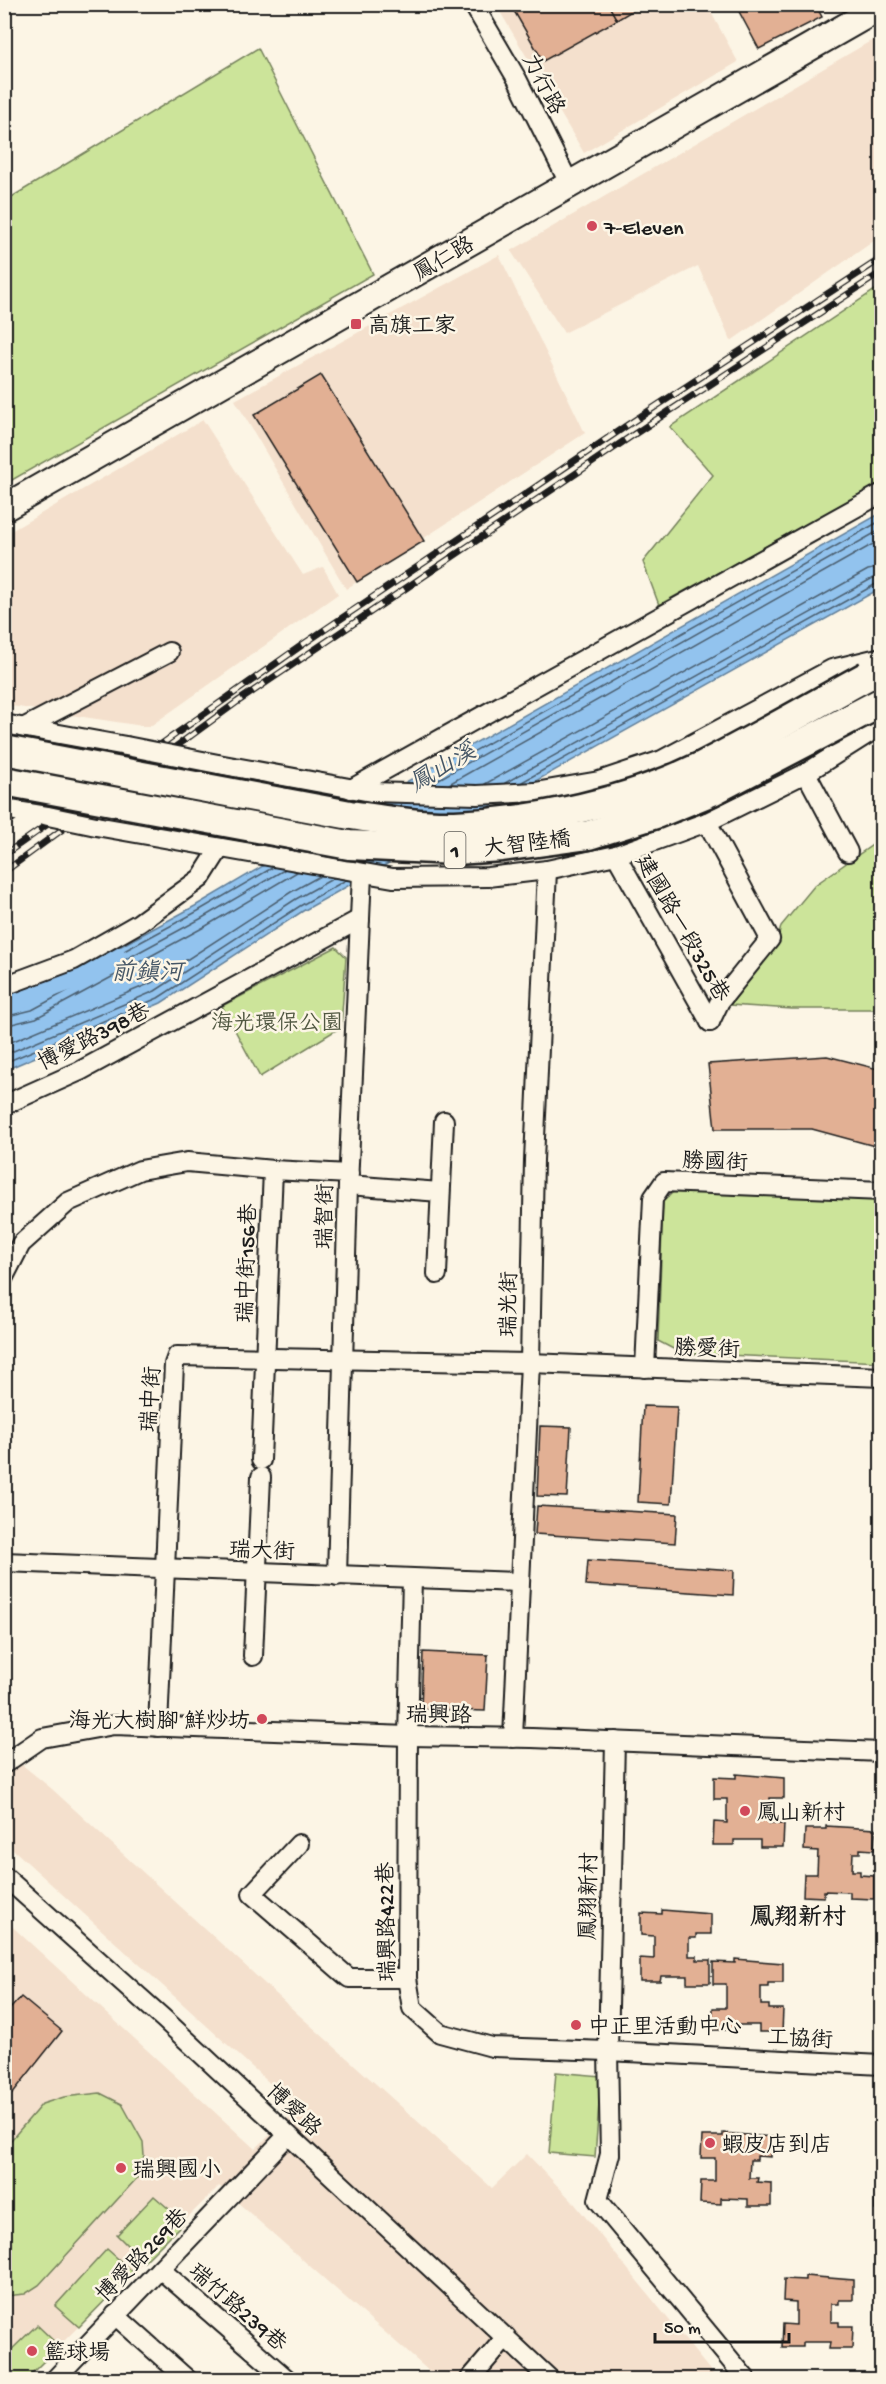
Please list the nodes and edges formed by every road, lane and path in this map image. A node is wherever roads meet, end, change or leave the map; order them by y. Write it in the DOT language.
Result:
graph roads {
  1 [pos="473,4"];
  2 [pos="882,6"];
  3 [pos="570,185"];
  4 [pos="882,494"];
  5 [pos="4,508"];
  6 [pos="169,652"];
  7 [pos="874,667"];
  8 [pos="881,722"];
  9 [pos="4,724"];
  10 [pos="23,728"];
  11 [pos="4,750"];
  12 [pos="806,773"];
  13 [pos="4,781"];
  14 [pos="351,789"];
  15 [pos="4,809"];
  16 [pos="44,815"];
  17 [pos="706,822"];
  18 [pos="4,840"];
  19 [pos="220,848"];
  20 [pos="848,852"];
  21 [pos="616,855"];
  22 [pos="547,870"];
  23 [pos="356,873"];
  24 [pos="360,919"];
  25 [pos="4,986"];
  26 [pos="4,1105"];
  27 [pos="444,1121"];
  28 [pos="273,1170"];
  29 [pos="349,1179"];
  30 [pos="882,1191"];
  31 [pos="441,1192"];
  32 [pos="437,1274"];
  33 [pos="4,1277"];
  34 [pos="265,1358"];
  35 [pos="343,1360"];
  36 [pos="530,1363"];
  37 [pos="645,1368"];
  38 [pos="882,1377"];
  39 [pos="4,1562"];
  40 [pos="164,1569"];
  41 [pos="256,1572"];
  42 [pos="336,1576"];
  43 [pos="412,1579"];
  44 [pos="518,1582"];
  45 [pos="253,1656"];
  46 [pos="158,1728"];
  47 [pos="408,1736"];
  48 [pos="513,1738"];
  49 [pos="615,1742"];
  50 [pos="882,1752"];
  51 [pos="4,1764"];
  52 [pos="299,1844"];
  53 [pos="4,1876"];
  54 [pos="407,1978"];
  55 [pos="608,2051"];
  56 [pos="882,2065"];
  57 [pos="288,2135"];
  58 [pos="160,2269"];
  59 [pos="115,2316"];
  60 [pos="506,2337"];
  61 [pos="54,2379"];
  62 [pos="188,2379"];
  63 [pos="288,2379"];
  64 [pos="469,2379"];
  65 [pos="551,2379"];
  66 [pos="747,2379"];
  1 -- 3 [label="street, 力行路"];
  2 -- 3 [label="street, 鳳仁路"];
  3 -- 5 [label="street, 鳳仁路"];
  4 -- 14 [label="street"];
  6 -- 10 [label="street"];
  7 -- 11 [label="main road, 大智陸橋 / 1, bridge"];
  7 -- 14 [label="street"];
  8 -- 12 [label="street"];
  8 -- 13 [label="main road, 大智陸橋 / 1, bridge"];
  9 -- 10 [label="street"];
  10 -- 14 [label="street, bridge"];
  12 -- 17 [label="street"];
  12 -- 20 [label="street"];
  15 -- 16 [label="street"];
  16 -- 18 [label="street"];
  16 -- 19 [label="street, bridge"];
  17 -- 21 [label="street"];
  17 -- 21 [label="street, 建國路一段325巷"];
  19 -- 23 [label="street"];
  19 -- 25 [label="street"];
  21 -- 22 [label="street"];
  22 -- 23 [label="street"];
  22 -- 36 [label="street, 瑞光街"];
  23 -- 24 [label="street"];
  24 -- 26 [label="street, 博愛路398巷"];
  24 -- 29 [label="street"];
  27 -- 31 [label="street"];
  28 -- 29 [label="street, 瑞智街"];
  28 -- 33 [label="street, 瑞智街"];
  28 -- 34 [label="street, 瑞中街156巷"];
  29 -- 31 [label="street"];
  29 -- 35 [label="street, 瑞智街"];
  30 -- 37 [label="street, 勝國街"];
  31 -- 32 [label="street"];
  34 -- 35 [label="street, 瑞中街"];
  34 -- 40 [label="street, 瑞中街"];
  34 -- 41 [label="street, 瑞中街156巷"];
  35 -- 36 [label="street, 瑞中街"];
  35 -- 42 [label="street, 瑞智街"];
  36 -- 37 [label="street, 勝愛街"];
  36 -- 44 [label="street, 瑞光街"];
  37 -- 38 [label="street, 勝愛街"];
  39 -- 40 [label="street, 瑞大街"];
  40 -- 41 [label="street, 瑞大街"];
  40 -- 46 [label="street, 瑞中街"];
  41 -- 42 [label="street, 瑞大街"];
  41 -- 45 [label="street, 瑞中街156巷"];
  42 -- 43 [label="street, 瑞大街"];
  43 -- 44 [label="street, 瑞大街"];
  43 -- 47 [label="street, 瑞興路422巷"];
  44 -- 48 [label="street, 瑞光街"];
  46 -- 47 [label="street, 瑞興路"];
  46 -- 51 [label="street, 瑞興路"];
  47 -- 48 [label="street, 瑞興路"];
  47 -- 54 [label="street, 瑞興路422巷"];
  48 -- 49 [label="street, 瑞興路"];
  49 -- 50 [label="street, 瑞興路"];
  49 -- 55 [label="street, 鳳翔新村"];
  52 -- 54 [label="street"];
  53 -- 57 [label="street, 博愛路"];
  54 -- 55 [label="street, 瑞興路422巷"];
  55 -- 56 [label="street, 工協街"];
  55 -- 66 [label="street, 鳳翔新村"];
  57 -- 58 [label="street, 博愛路269巷"];
  57 -- 60 [label="street, 博愛路"];
  58 -- 59 [label="street, 博愛路269巷"];
  58 -- 63 [label="street, 瑞竹路239巷"];
  59 -- 61 [label="street, 博愛路269巷"];
  59 -- 62 [label="street"];
  60 -- 64 [label="street"];
  60 -- 65 [label="street, 博愛路"];
}
